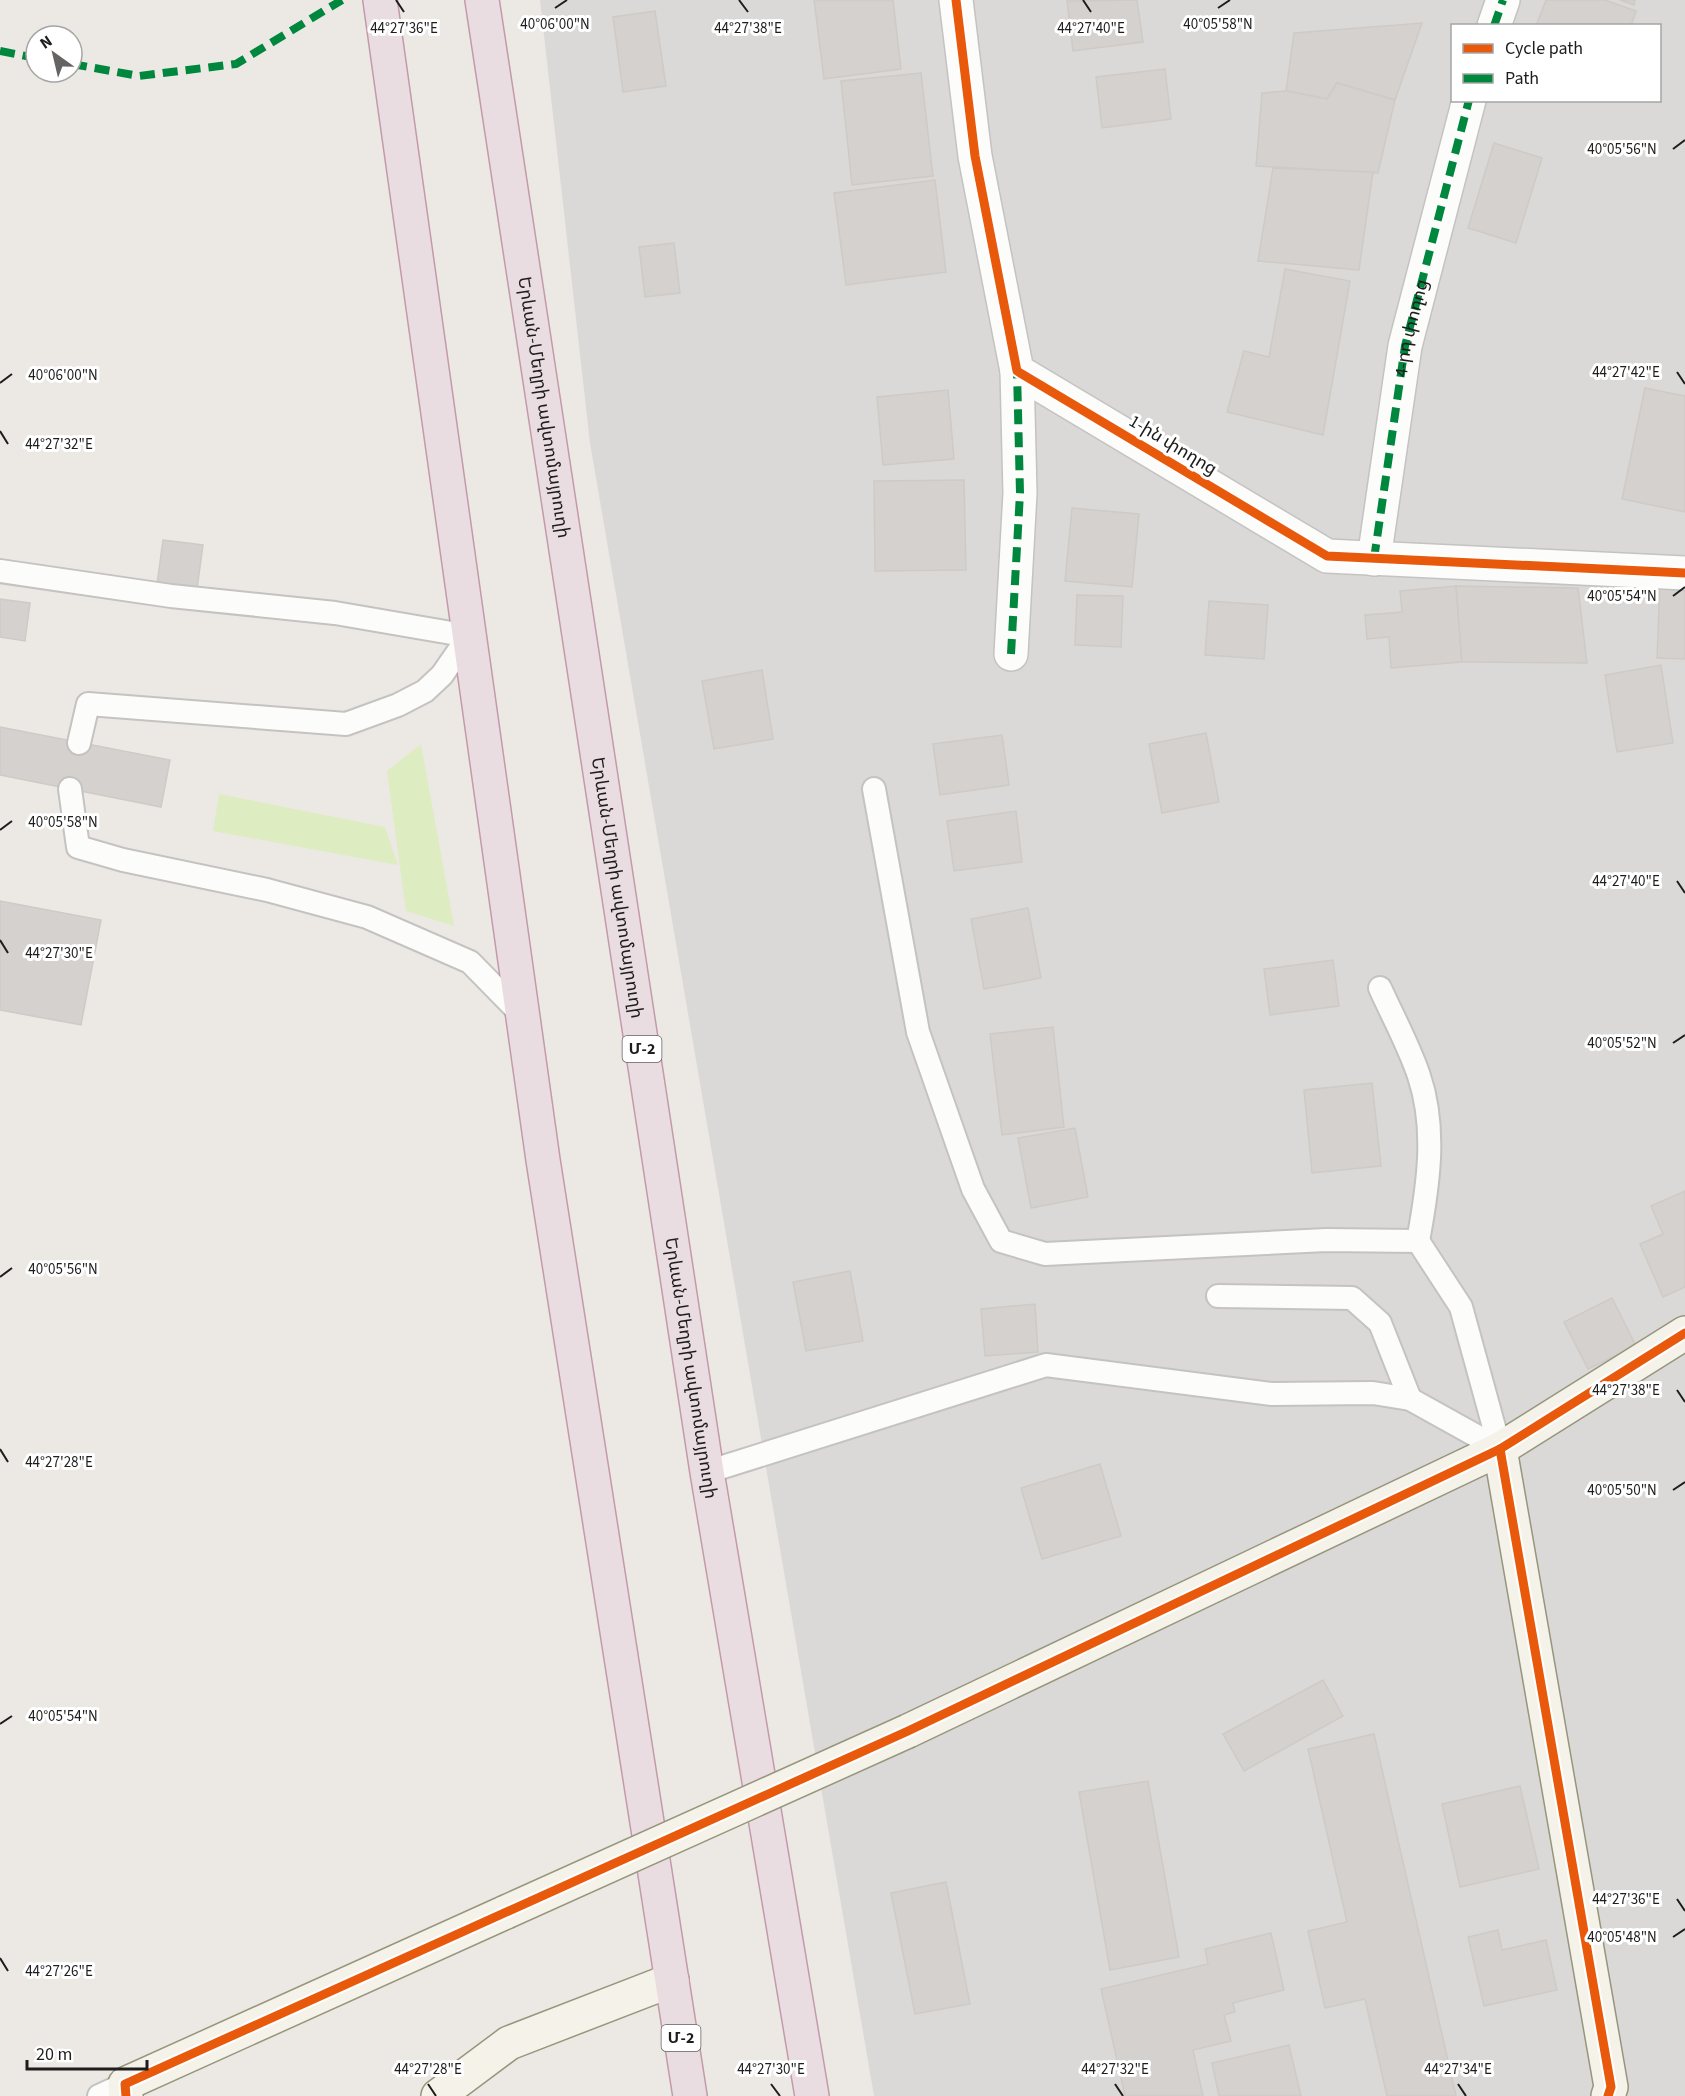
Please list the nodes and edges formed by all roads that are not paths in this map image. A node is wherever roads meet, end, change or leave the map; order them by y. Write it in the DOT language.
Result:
graph roads {
  1 [pos="380,0"];
  2 [pos="482,0"];
  3 [pos="956,0"];
  4 [pos="1503,0"];
  5 [pos="1495,24"];
  6 [pos="1467,102"];
  7 [pos="1017,371"];
  8 [pos="1374,559"];
  9 [pos="0,571"];
  10 [pos="1685,573"];
  11 [pos="469,636"];
  12 [pos="1011,654"];
  13 [pos="78,742"];
  14 [pos="70,789"];
  15 [pos="874,789"];
  16 [pos="1380,988"];
  17 [pos="522,1015"];
  18 [pos="1418,1241"];
  19 [pos="1218,1296"];
  20 [pos="1685,1334"];
  21 [pos="1410,1399"];
  22 [pos="1500,1449"];
  23 [pos="707,1472"];
  24 [pos="672,1980"];
  25 [pos="116,2092"];
  26 [pos="438,2096"];
  27 [pos="690,2096"];
  28 [pos="812,2096"];
  29 [pos="1608,2096"];
  1 -- 11 [label="highway, Մ-2"];
  2 -- 23 [label="highway, Երևան-Մեղրի ավտոմայրուղի / Մ-2"];
  3 -- 7 [label="street"];
  4 -- 5 [label="street"];
  6 -- 8 [label="street, 4-րդ փողոց"];
  7 -- 8 [label="street, 1-ին փողոց"];
  7 -- 12 [label="street"];
  8 -- 10 [label="street, 1-ին փողոց"];
  9 -- 11 [label="lane"];
  11 -- 13 [label="lane"];
  11 -- 17 [label="highway, Մ-2"];
  14 -- 17 [label="lane"];
  15 -- 18 [label="lane"];
  16 -- 18 [label="lane"];
  17 -- 24 [label="highway, Մ-2"];
  18 -- 22 [label="lane"];
  19 -- 21 [label="lane"];
  20 -- 22 [label="street"];
  21 -- 22 [label="lane"];
  21 -- 23 [label="lane"];
  22 -- 25 [label="street, bridge"];
  22 -- 29 [label="street"];
  23 -- 28 [label="highway, Երևան-Մեղրի ավտոմայրուղի / Մ-2"];
  24 -- 26 [label="street"];
  24 -- 27 [label="highway, Մ-2"];
}
